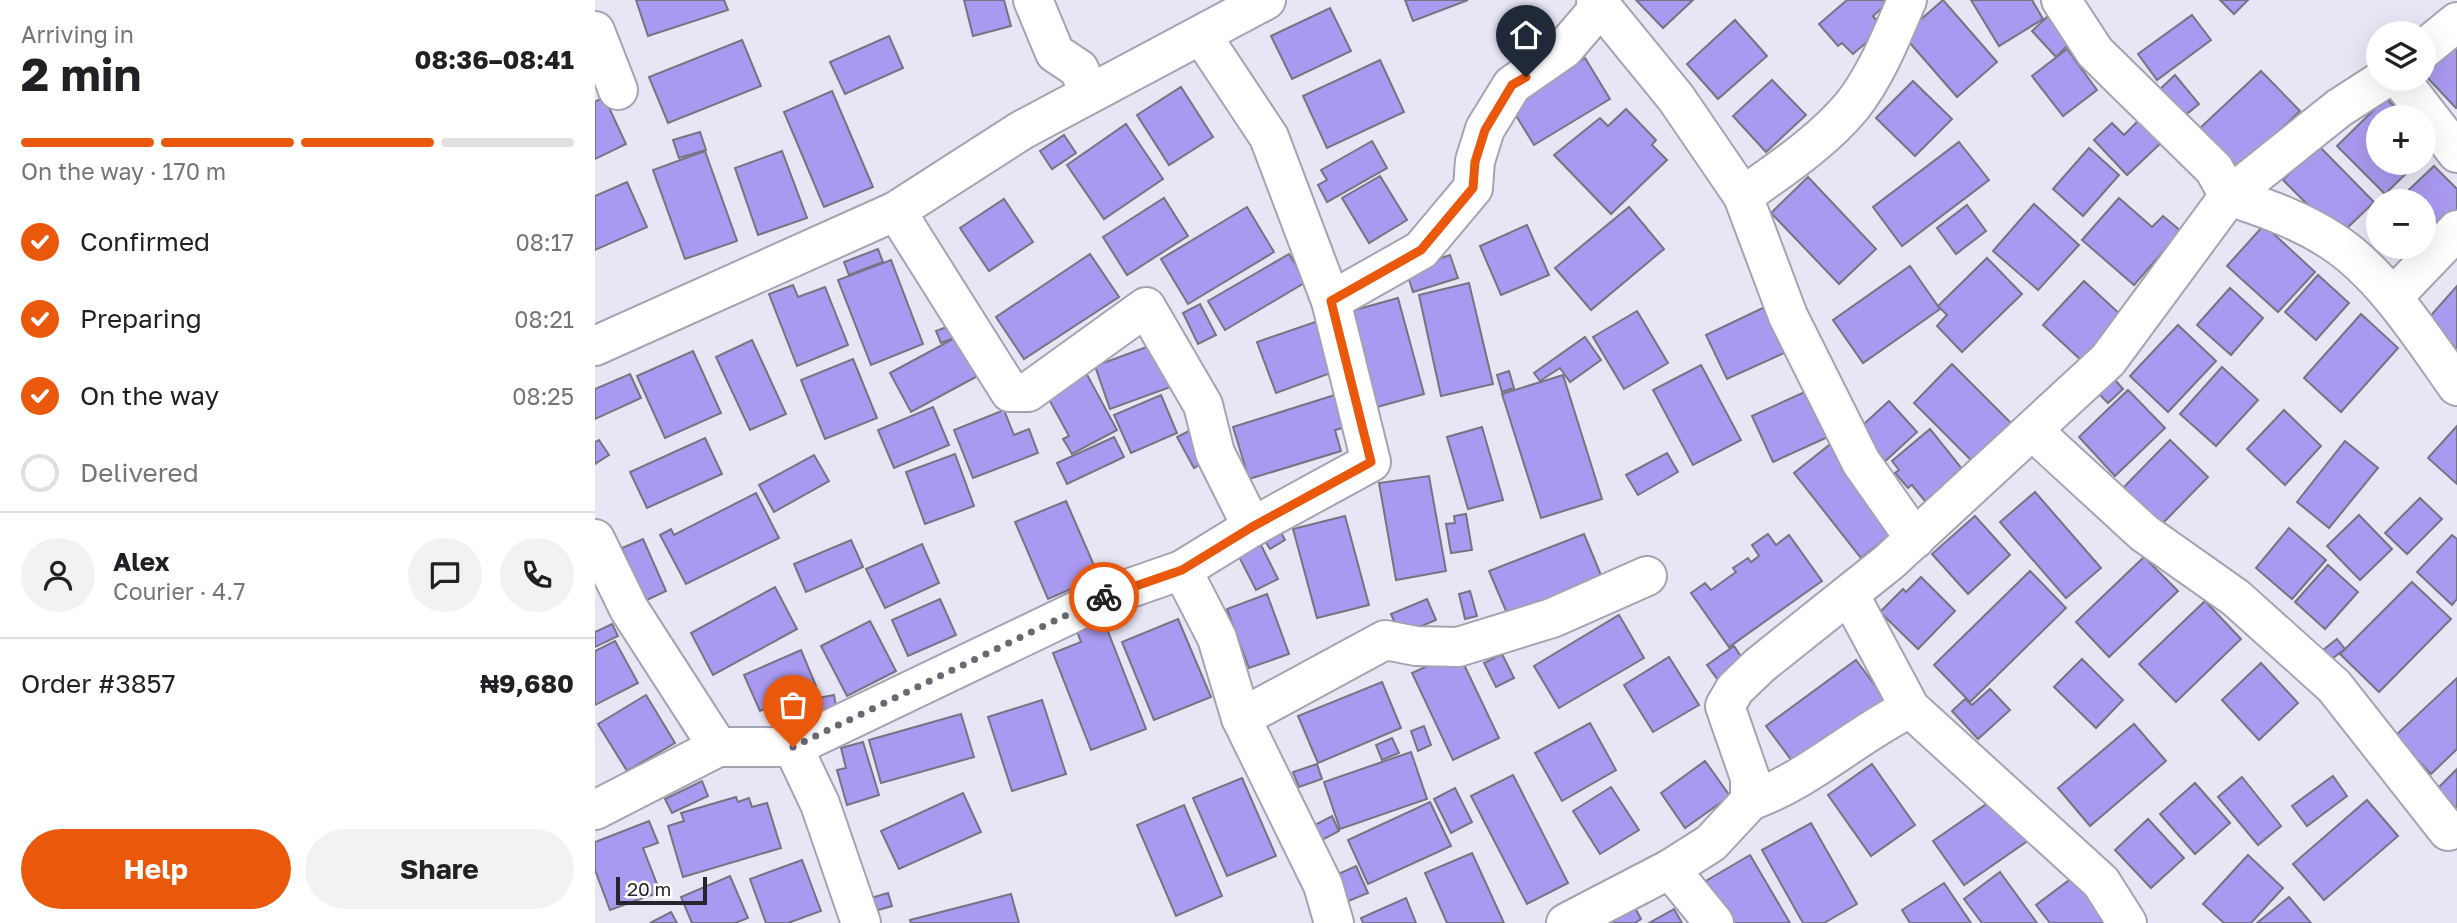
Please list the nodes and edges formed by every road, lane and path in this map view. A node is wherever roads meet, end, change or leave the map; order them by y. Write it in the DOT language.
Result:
graph roads {
  1 [pos="1033,0"];
  2 [pos="1266,0"];
  3 [pos="1907,0"];
  4 [pos="2061,0"];
  5 [pos="1598,3"];
  6 [pos="2457,22"];
  7 [pos="595,31"];
  8 [pos="1202,36"];
  9 [pos="2436,39"];
  10 [pos="618,90"];
  11 [pos="2366,90"];
  12 [pos="2409,91"];
  13 [pos="1089,94"];
  14 [pos="2457,153"];
  15 [pos="1743,196"];
  16 [pos="2229,196"];
  17 [pos="896,211"];
  18 [pos="2457,230"];
  19 [pos="2393,297"];
  20 [pos="1331,301"];
  21 [pos="595,346"];
  22 [pos="2457,386"];
  23 [pos="2033,431"];
  24 [pos="1252,527"];
  25 [pos="1915,539"];
  26 [pos="595,540"];
  27 [pos="1182,570"];
  28 [pos="1647,576"];
  29 [pos="1849,594"];
  30 [pos="1910,708"];
  31 [pos="1241,718"];
  32 [pos="718,747"];
  33 [pos="793,747"];
  34 [pos="1750,801"];
  35 [pos="595,810"];
  36 [pos="2448,831"];
  37 [pos="1670,869"];
  38 [pos="861,923"];
  39 [pos="1334,923"];
  40 [pos="1566,923"];
  41 [pos="1714,923"];
  42 [pos="2127,923"];
  1 -- 13 [label="street"];
  2 -- 8 [label="street"];
  3 -- 15 [label="street"];
  4 -- 16 [label="street"];
  5 -- 15 [label="street"];
  5 -- 20 [label="street"];
  6 -- 9 [label="street"];
  7 -- 10 [label="street"];
  8 -- 13 [label="street"];
  8 -- 20 [label="street"];
  11 -- 16 [label="street"];
  12 -- 14 [label="street"];
  13 -- 17 [label="street"];
  15 -- 25 [label="street"];
  16 -- 19 [label="street"];
  16 -- 23 [label="street"];
  17 -- 21 [label="street"];
  17 -- 24 [label="street"];
  18 -- 19 [label="street"];
  19 -- 22 [label="street"];
  20 -- 24 [label="street"];
  23 -- 25 [label="street"];
  23 -- 36 [label="street"];
  24 -- 27 [label="street"];
  25 -- 29 [label="street"];
  26 -- 32 [label="street"];
  27 -- 31 [label="street"];
  27 -- 33 [label="street"];
  28 -- 31 [label="street"];
  29 -- 30 [label="street"];
  29 -- 34 [label="street"];
  30 -- 34 [label="street"];
  30 -- 42 [label="street"];
  31 -- 39 [label="street"];
  32 -- 33 [label="street"];
  32 -- 35 [label="street"];
  33 -- 38 [label="street"];
  34 -- 37 [label="street"];
  37 -- 40 [label="street"];
  37 -- 41 [label="street"];
}
